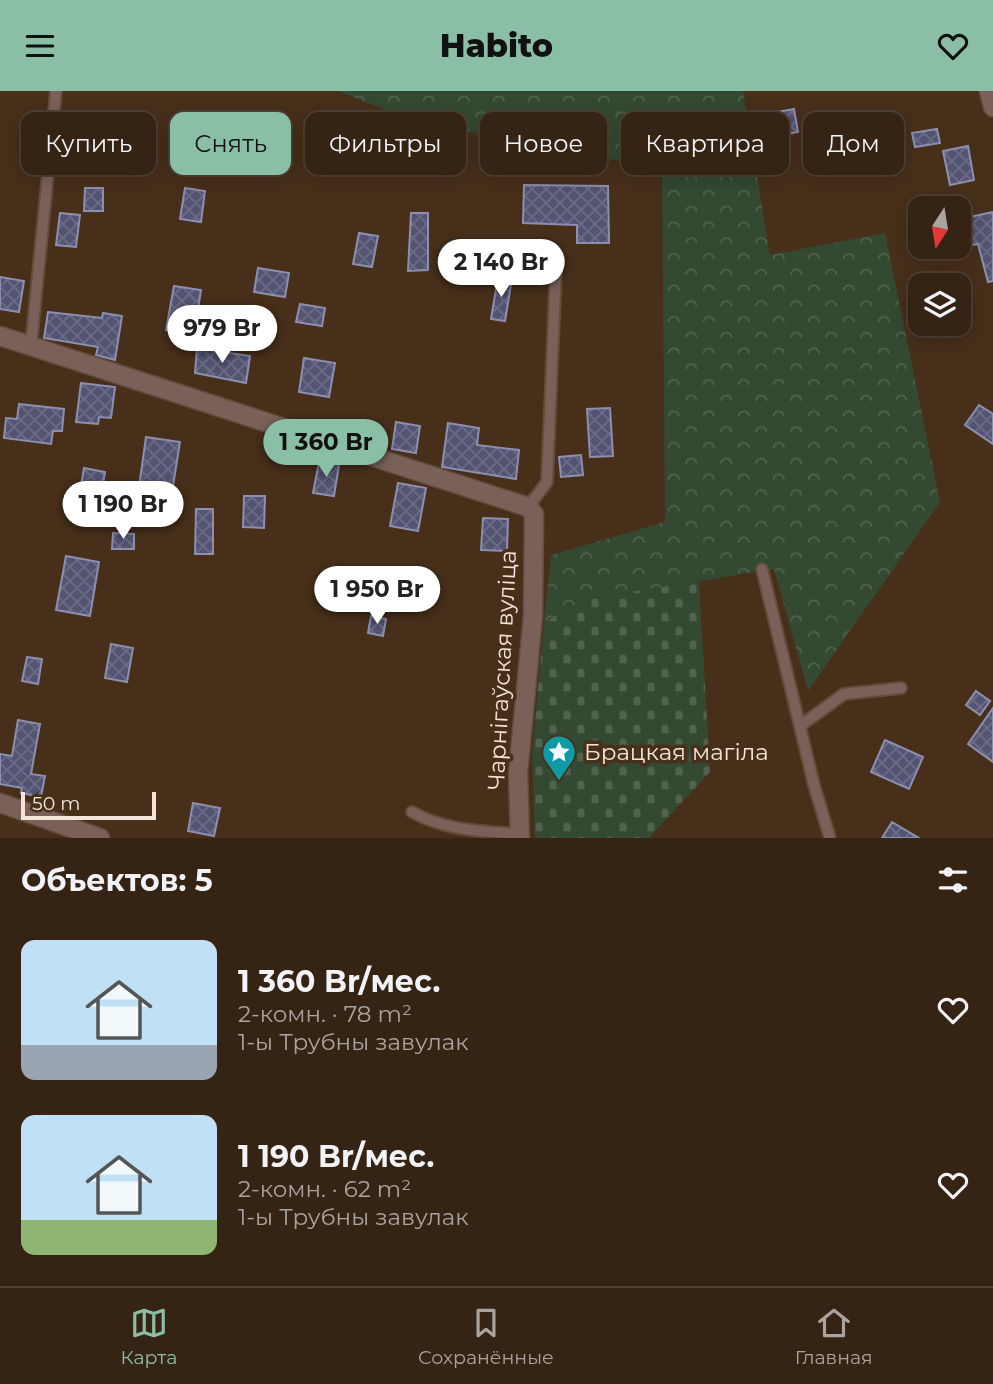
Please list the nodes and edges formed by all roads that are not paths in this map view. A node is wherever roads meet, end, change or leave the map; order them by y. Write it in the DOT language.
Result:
graph roads {
  1 [pos="56,91"];
  2 [pos="989,91"];
  3 [pos="993,107"];
  4 [pos="556,268"];
  5 [pos="0,337"];
  6 [pos="31,346"];
  7 [pos="528,507"];
  8 [pos="762,569"];
  9 [pos="901,688"];
  10 [pos="800,726"];
  11 [pos="0,803"];
  12 [pos="412,812"];
  13 [pos="520,836"];
  14 [pos="100,838"];
  15 [pos="830,838"];
  1 -- 6 [label="lane"];
  2 -- 3 [label="street"];
  4 -- 7 [label="lane"];
  5 -- 6 [label="street"];
  6 -- 7 [label="street"];
  7 -- 13 [label="street, Чарнігаўская вуліца"];
  8 -- 10 [label="lane"];
  9 -- 10 [label="lane"];
  10 -- 15 [label="lane"];
  11 -- 14 [label="street"];
  12 -- 13 [label="lane"];
}
